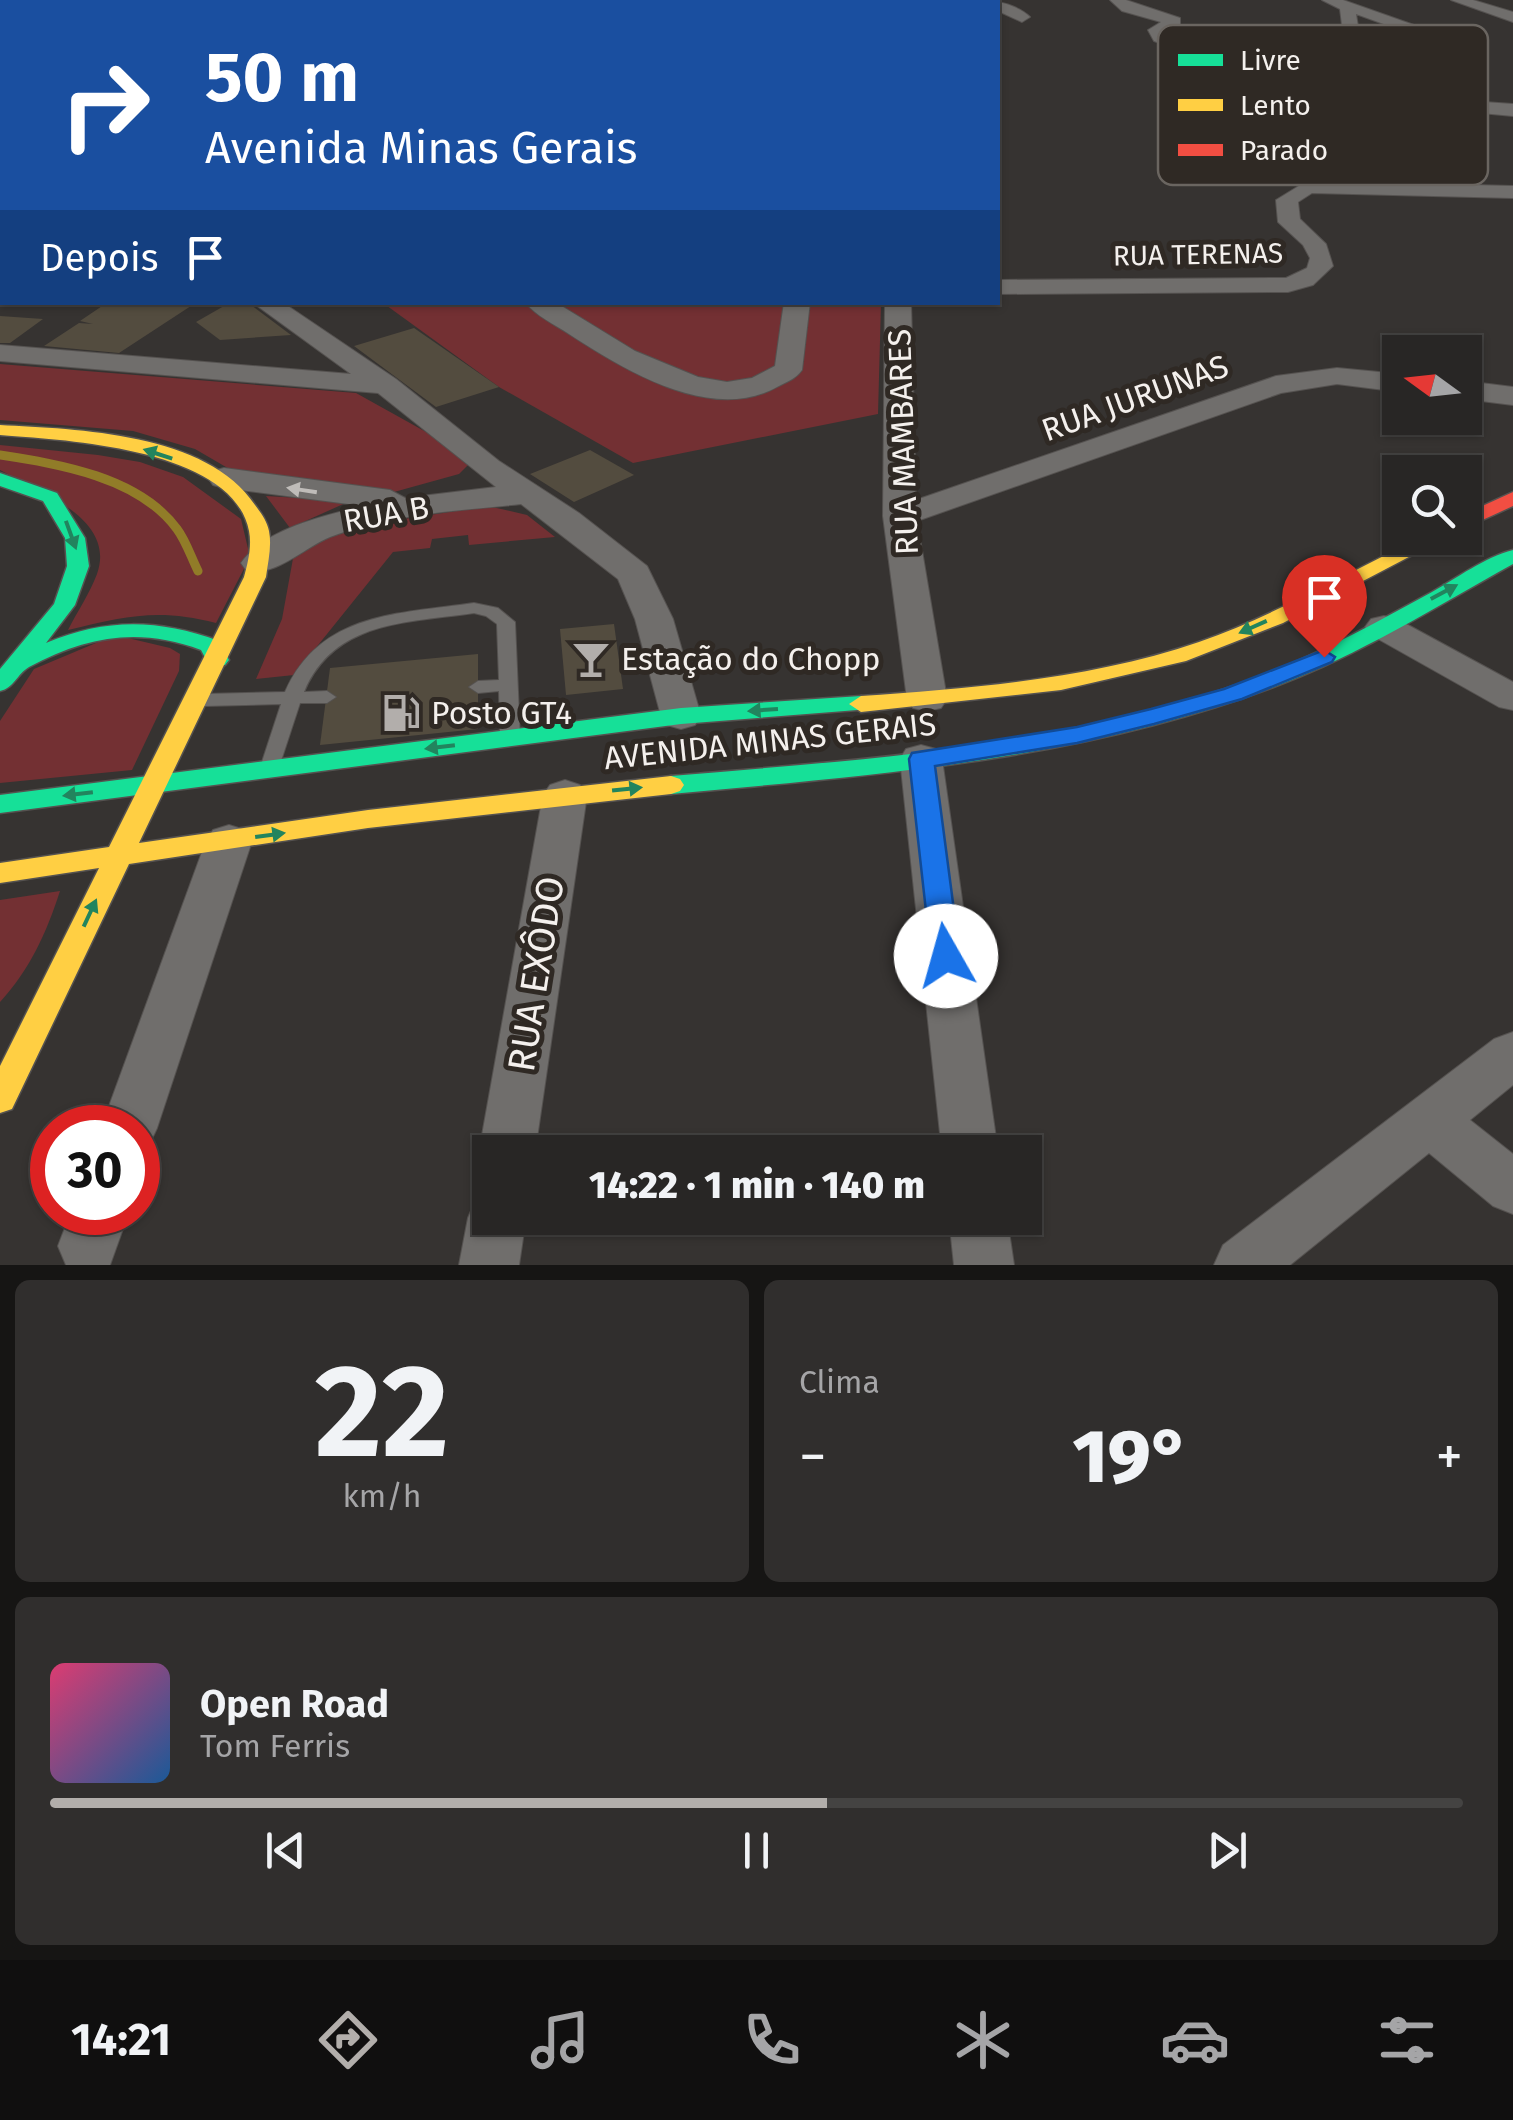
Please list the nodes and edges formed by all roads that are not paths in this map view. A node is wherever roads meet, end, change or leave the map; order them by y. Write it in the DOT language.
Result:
graph roads {
  1 [pos="655,0"];
  2 [pos="711,0"];
  3 [pos="1117,0"];
  4 [pos="1329,0"];
  5 [pos="1458,0"];
  6 [pos="1000,7"];
  7 [pos="1347,8"];
  8 [pos="1022,16"];
  9 [pos="1513,17"];
  10 [pos="1174,22"];
  11 [pos="1167,25"];
  12 [pos="1187,25"];
  13 [pos="1350,25"];
  14 [pos="1397,25"];
  15 [pos="1488,105"];
  16 [pos="1513,110"];
  17 [pos="1513,192"];
  18 [pos="1000,288"];
  19 [pos="268,305"];
  20 [pos="542,305"];
  21 [pos="797,305"];
  22 [pos="898,305"];
  23 [pos="0,353"];
  24 [pos="1382,381"];
  25 [pos="386,385"];
  26 [pos="1482,392"];
  27 [pos="1513,396"];
  28 [pos="0,430"];
  29 [pos="488,468"];
  30 [pos="224,478"];
  31 [pos="0,480"];
  32 [pos="525,494"];
  33 [pos="1513,498"];
  34 [pos="1482,514"];
  35 [pos="900,516"];
  36 [pos="1400,555"];
  37 [pos="1513,556"];
  38 [pos="258,564"];
  39 [pos="1384,627"];
  40 [pos="217,660"];
  41 [pos="4,672"];
  42 [pos="506,685"];
  43 [pos="478,688"];
  44 [pos="294,697"];
  45 [pos="327,697"];
  46 [pos="1513,698"];
  47 [pos="927,699"];
  48 [pos="198,700"];
  49 [pos="681,716"];
  50 [pos="510,738"];
  51 [pos="922,759"];
  52 [pos="270,768"];
  53 [pos="156,784"];
  54 [pos="565,796"];
  55 [pos="0,804"];
  56 [pos="229,841"];
  57 [pos="116,855"];
  58 [pos="0,874"];
  59 [pos="63,971"];
  60 [pos="6,1030"];
  61 [pos="1513,1054"];
  62 [pos="0,1099"];
  63 [pos="137,1105"];
  64 [pos="1430,1120"];
  65 [pos="511,1135"];
  66 [pos="968,1135"];
  67 [pos="1513,1188"];
  68 [pos="494,1235"];
  69 [pos="980,1235"];
  70 [pos="489,1265"];
  71 [pos="984,1265"];
  72 [pos="1244,1265"];
  1 -- 2 [label="street"];
  3 -- 10 [label="street"];
  4 -- 7 [label="street"];
  5 -- 9 [label="street"];
  6 -- 8 [label="street"];
  7 -- 13 [label="street"];
  7 -- 14 [label="street"];
  10 -- 11 [label="street"];
  10 -- 12 [label="street"];
  15 -- 16 [label="street"];
  17 -- 18 [label="street, RUA TERENAS"];
  19 -- 25 [label="street"];
  20 -- 21 [label="street"];
  22 -- 35 [label="street, RUA MAMBARES"];
  23 -- 25 [label="street"];
  24 -- 35 [label="street, RUA JURUNAS"];
  25 -- 29 [label="street"];
  26 -- 27 [label="street"];
  30 -- 28 [label="main road, one-way"];
  29 -- 30 [label="street, RUA B, one-way"];
  29 -- 32 [label="street"];
  30 -- 38 [label="main road"];
  31 -- 41 [label="main road, one-way"];
  32 -- 38 [label="street, RUA B"];
  32 -- 49 [label="street"];
  33 -- 34 [label="main road"];
  35 -- 47 [label="street, RUA MAMBARES"];
  36 -- 47 [label="main road, AVENIDA MINAS GERAIS, one-way"];
  39 -- 37 [label="main road, AVENIDA MINAS GERAIS, one-way"];
  38 -- 40 [label="main road"];
  39 -- 46 [label="street"];
  39 -- 51 [label="main road, AVENIDA MINAS GERAIS"];
  40 -- 41 [label="main road"];
  40 -- 48 [label="main road"];
  42 -- 43 [label="lane"];
  42 -- 44 [label="lane"];
  42 -- 50 [label="lane"];
  44 -- 45 [label="lane"];
  44 -- 48 [label="lane"];
  44 -- 52 [label="lane"];
  47 -- 49 [label="main road, AVENIDA MINAS GERAIS, one-way"];
  48 -- 53 [label="main road"];
  49 -- 50 [label="main road, AVENIDA MINAS GERAIS"];
  50 -- 52 [label="main road, AVENIDA MINAS GERAIS, one-way"];
  54 -- 51 [label="main road, AVENIDA MINAS GERAIS, one-way"];
  51 -- 66 [label="street"];
  52 -- 53 [label="main road, AVENIDA MINAS GERAIS"];
  53 -- 55 [label="main road, AVENIDA MINAS GERAIS, one-way"];
  53 -- 57 [label="main road"];
  56 -- 54 [label="main road, AVENIDA MINAS GERAIS, one-way"];
  54 -- 65 [label="street, RUA EXÔDO"];
  56 -- 57 [label="main road, AVENIDA MINAS GERAIS"];
  56 -- 63 [label="street"];
  57 -- 58 [label="main road, AVENIDA MINAS GERAIS"];
  59 -- 57 [label="main road, one-way"];
  59 -- 60 [label="main road"];
  59 -- 62 [label="main road"];
  61 -- 64 [label="street"];
  64 -- 67 [label="street"];
  64 -- 72 [label="street"];
  68 -- 70 [label="street"];
  69 -- 71 [label="street"];
}
